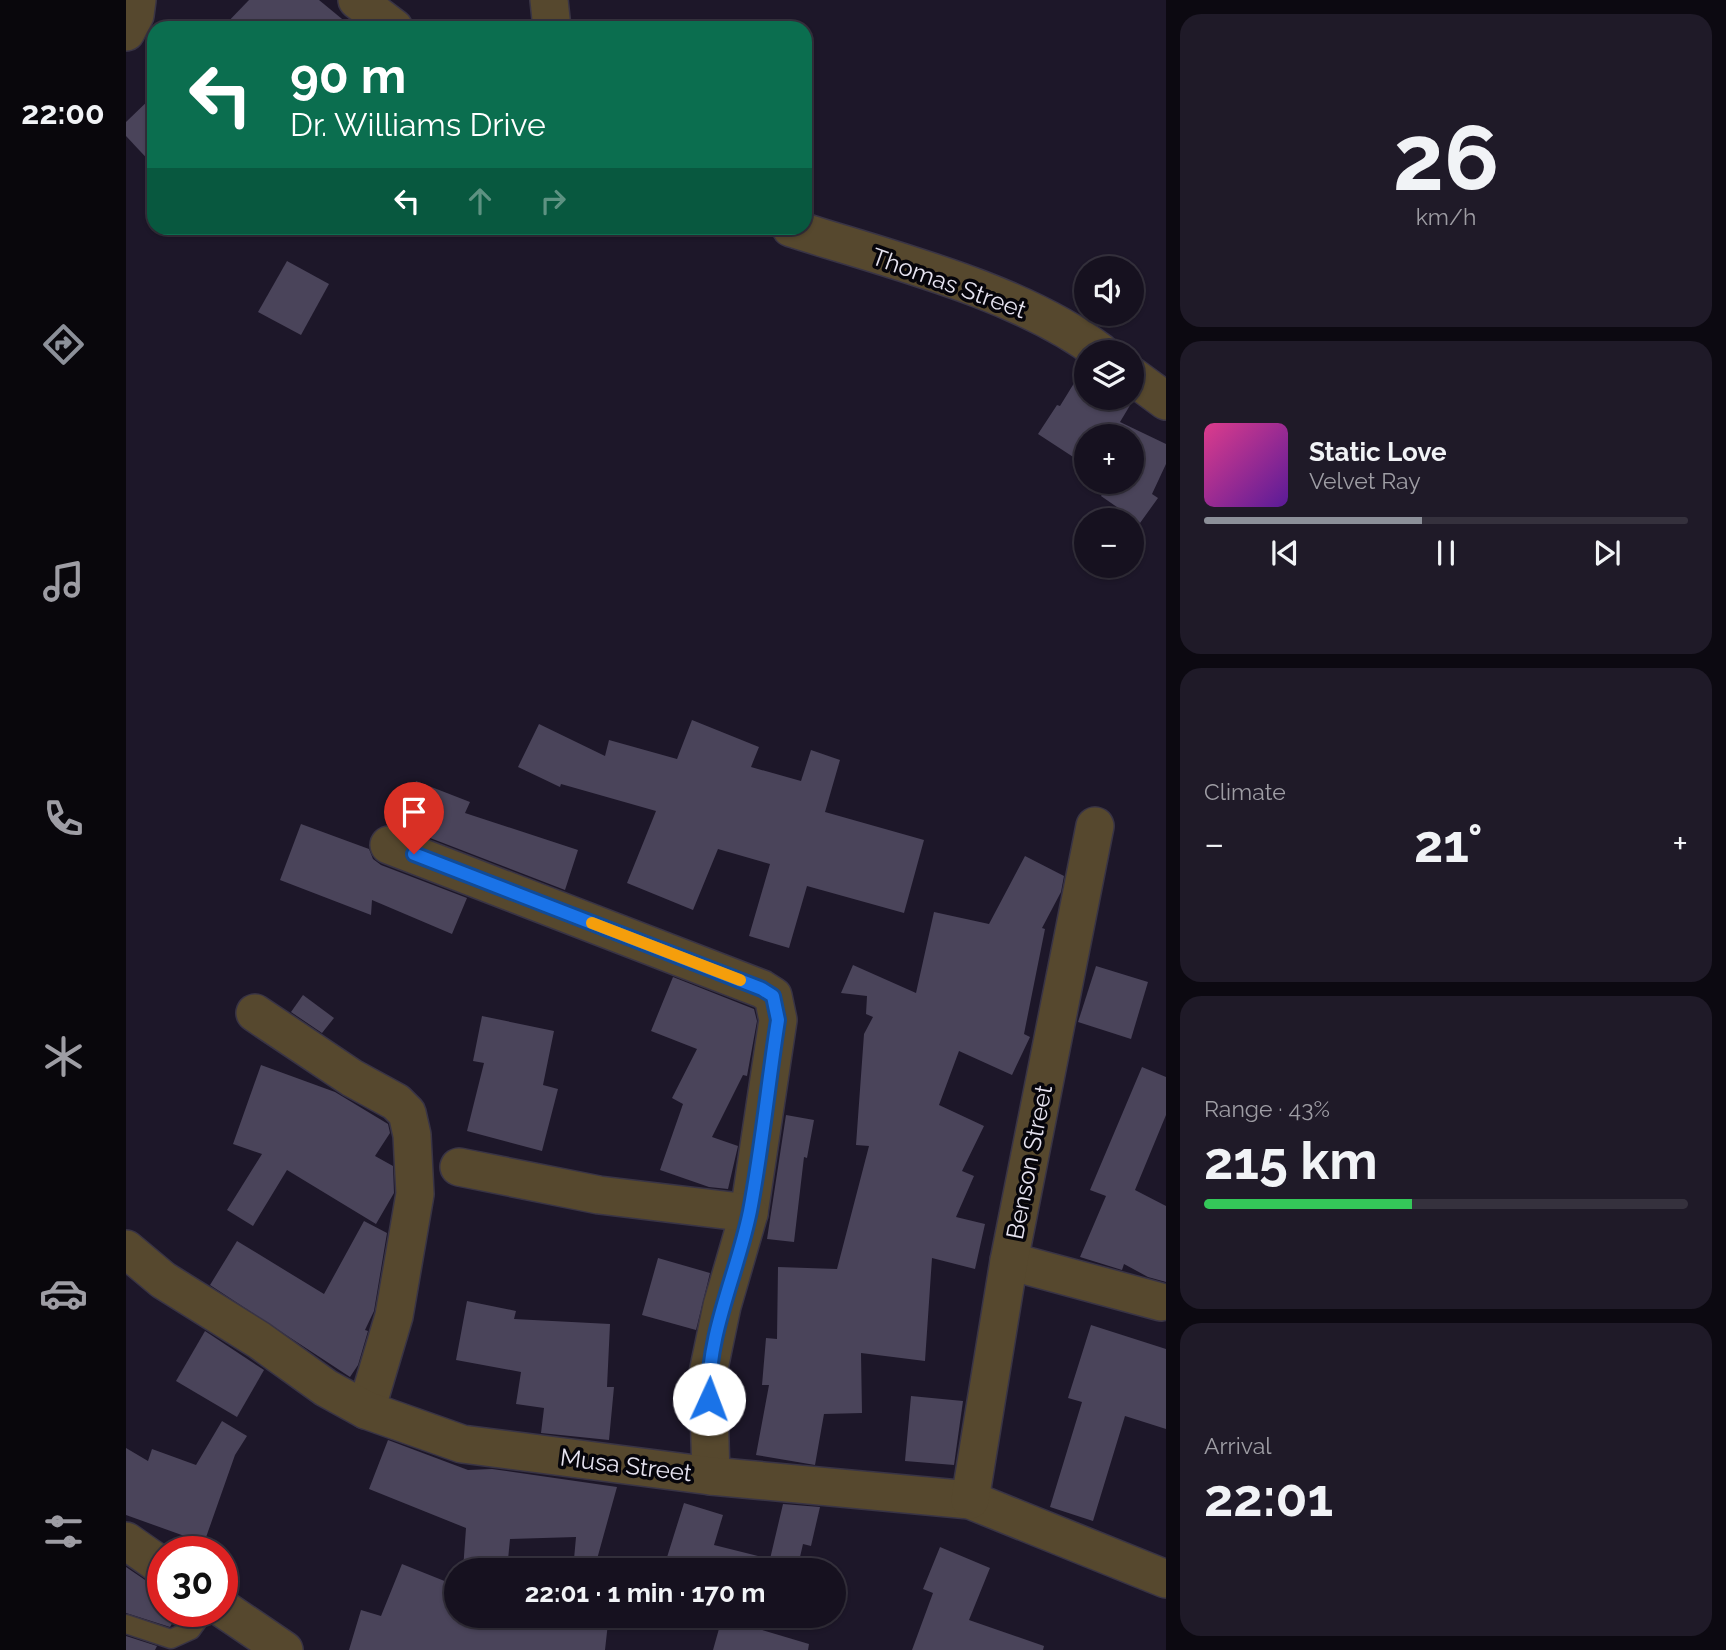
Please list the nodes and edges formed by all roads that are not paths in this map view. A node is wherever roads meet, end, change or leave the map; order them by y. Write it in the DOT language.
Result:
graph roads {
  1 [pos="137,0"];
  2 [pos="357,0"];
  3 [pos="549,0"];
  4 [pos="385,21"];
  5 [pos="551,21"];
  6 [pos="126,32"];
  7 [pos="812,235"];
  8 [pos="1084,340"];
  9 [pos="1144,385"];
  10 [pos="1166,401"];
  11 [pos="1096,826"];
  12 [pos="389,845"];
  13 [pos="255,1013"];
  14 [pos="459,1167"];
  15 [pos="750,1213"];
  16 [pos="126,1249"];
  17 [pos="1009,1261"];
  18 [pos="1160,1302"];
  19 [pos="366,1410"];
  20 [pos="711,1476"];
  21 [pos="970,1500"];
  22 [pos="126,1541"];
  23 [pos="147,1556"];
  24 [pos="1166,1579"];
  25 [pos="238,1619"];
  26 [pos="126,1624"];
  27 [pos="193,1627"];
  28 [pos="284,1650"];
  1 -- 6 [label="street"];
  2 -- 4 [label="street"];
  3 -- 5 [label="street"];
  7 -- 8 [label="street, Thomas Street"];
  9 -- 10 [label="street"];
  11 -- 17 [label="street, Benson Street"];
  12 -- 15 [label="street"];
  13 -- 19 [label="street"];
  14 -- 15 [label="street"];
  15 -- 20 [label="street"];
  16 -- 19 [label="street, Musa Street"];
  17 -- 18 [label="street"];
  17 -- 21 [label="street, Benson Street"];
  19 -- 20 [label="street, Musa Street"];
  20 -- 21 [label="street, Musa Street"];
  21 -- 24 [label="street, Musa Street"];
  22 -- 23 [label="street"];
  25 -- 28 [label="street"];
  26 -- 27 [label="lane"];
}
